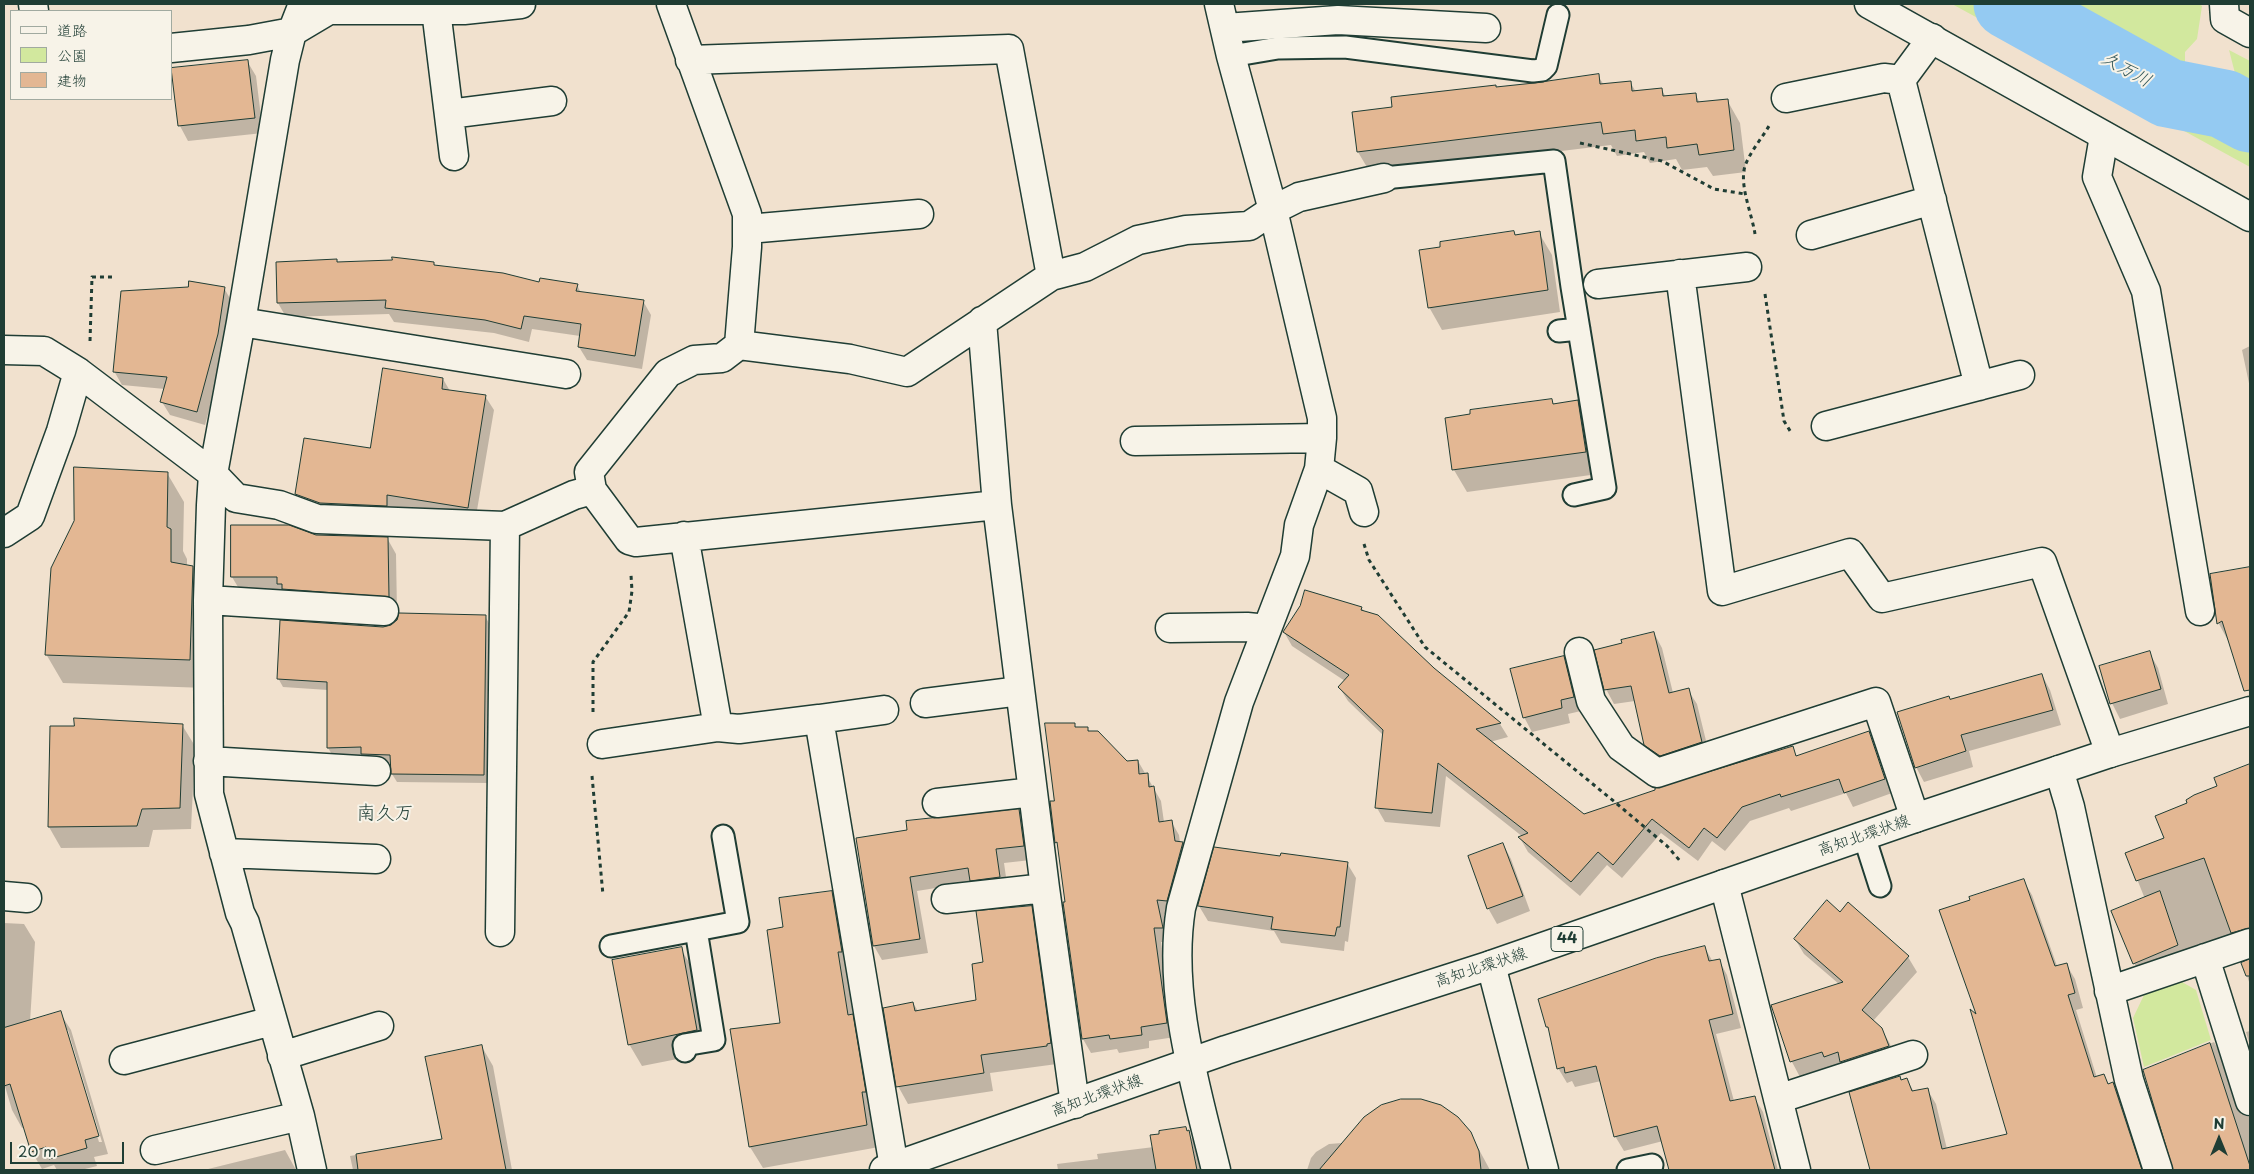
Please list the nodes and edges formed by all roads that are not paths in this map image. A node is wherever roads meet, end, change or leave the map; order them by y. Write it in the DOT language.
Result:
graph roads {
  1 [pos="303,4"];
  2 [pos="521,4"];
  3 [pos="671,4"];
  4 [pos="1869,4"];
  5 [pos="2224,4"];
  6 [pos="436,10"];
  7 [pos="1558,15"];
  8 [pos="1222,16"];
  9 [pos="1486,28"];
  10 [pos="292,32"];
  11 [pos="2250,34"];
  12 [pos="1932,38"];
  13 [pos="172,48"];
  14 [pos="1231,56"];
  15 [pos="690,60"];
  16 [pos="1901,80"];
  17 [pos="1786,98"];
  18 [pos="552,101"];
  19 [pos="449,114"];
  20 [pos="2104,136"];
  21 [pos="454,156"];
  22 [pos="1384,178"];
  23 [pos="1932,200"];
  24 [pos="1273,210"];
  25 [pos="919,214"];
  26 [pos="2250,218"];
  27 [pos="748,229"];
  28 [pos="1811,235"];
  29 [pos="1747,267"];
  30 [pos="1680,274"];
  31 [pos="1051,276"];
  32 [pos="1598,284"];
  33 [pos="982,321"];
  34 [pos="241,322"];
  35 [pos="739,345"];
  36 [pos="4,350"];
  37 [pos="78,372"];
  38 [pos="566,374"];
  39 [pos="2020,375"];
  40 [pos="1980,386"];
  41 [pos="1826,426"];
  42 [pos="1322,438"];
  43 [pos="1135,441"];
  44 [pos="1319,469"];
  45 [pos="213,474"];
  46 [pos="592,490"];
  47 [pos="1574,494"];
  48 [pos="997,505"];
  49 [pos="1364,512"];
  50 [pos="505,526"];
  51 [pos="4,533"];
  52 [pos="684,536"];
  53 [pos="208,600"];
  54 [pos="384,611"];
  55 [pos="2200,611"];
  56 [pos="1170,628"];
  57 [pos="1267,629"];
  58 [pos="1579,652"];
  59 [pos="1020,691"];
  60 [pos="925,703"];
  61 [pos="884,710"];
  62 [pos="2250,711"];
  63 [pos="819,719"];
  64 [pos="718,727"];
  65 [pos="602,744"];
  66 [pos="2110,752"];
  67 [pos="208,761"];
  68 [pos="2059,770"];
  69 [pos="376,772"];
  70 [pos="1033,792"];
  71 [pos="937,803"];
  72 [pos="1915,818"];
  73 [pos="723,836"];
  74 [pos="1864,836"];
  75 [pos="224,854"];
  76 [pos="376,858"];
  77 [pos="1724,884"];
  78 [pos="1880,886"];
  79 [pos="1045,888"];
  80 [pos="946,899"];
  81 [pos="696,930"];
  82 [pos="500,932"];
  83 [pos="2250,943"];
  84 [pos="611,946"];
  85 [pos="2206,958"];
  86 [pos="1491,965"];
  87 [pos="2109,991"];
  88 [pos="272,1021"];
  89 [pos="379,1026"];
  90 [pos="685,1051"];
  91 [pos="1914,1055"];
  92 [pos="282,1056"];
  93 [pos="124,1060"];
  94 [pos="1191,1062"];
  95 [pos="1778,1100"];
  96 [pos="2250,1102"];
  97 [pos="1076,1104"];
  98 [pos="300,1116"];
  99 [pos="155,1150"];
  100 [pos="1652,1165"];
  101 [pos="889,1169"];
  102 [pos="312,1170"];
  103 [pos="1216,1170"];
  104 [pos="1544,1170"];
  105 [pos="1628,1170"];
  106 [pos="1796,1170"];
  107 [pos="2158,1170"];
  1 -- 10 [label="street"];
  2 -- 6 [label="street"];
  3 -- 15 [label="street"];
  4 -- 12 [label="street"];
  5 -- 11 [label="street"];
  6 -- 10 [label="street"];
  6 -- 19 [label="street"];
  7 -- 14 [label="lane"];
  8 -- 9 [label="street"];
  8 -- 14 [label="street"];
  10 -- 13 [label="street"];
  10 -- 34 [label="street"];
  12 -- 16 [label="street"];
  12 -- 20 [label="street"];
  14 -- 24 [label="street"];
  15 -- 27 [label="street"];
  15 -- 31 [label="street"];
  16 -- 17 [label="street"];
  16 -- 23 [label="street"];
  18 -- 19 [label="street"];
  19 -- 21 [label="street"];
  20 -- 26 [label="street"];
  20 -- 55 [label="street"];
  22 -- 24 [label="street"];
  22 -- 47 [label="lane"];
  23 -- 28 [label="street"];
  23 -- 40 [label="street"];
  24 -- 31 [label="street"];
  24 -- 42 [label="street"];
  25 -- 27 [label="street"];
  27 -- 35 [label="street"];
  29 -- 30 [label="street"];
  30 -- 32 [label="street"];
  30 -- 66 [label="street"];
  31 -- 33 [label="street"];
  33 -- 35 [label="street"];
  33 -- 48 [label="street"];
  34 -- 38 [label="street"];
  34 -- 45 [label="street"];
  35 -- 46 [label="street"];
  36 -- 37 [label="street"];
  37 -- 45 [label="street"];
  37 -- 51 [label="street"];
  39 -- 40 [label="street"];
  40 -- 41 [label="street"];
  42 -- 43 [label="street"];
  42 -- 44 [label="street"];
  44 -- 49 [label="street"];
  44 -- 57 [label="street"];
  45 -- 50 [label="street"];
  45 -- 53 [label="street"];
  46 -- 50 [label="street"];
  46 -- 52 [label="street"];
  48 -- 52 [label="street"];
  48 -- 59 [label="street"];
  50 -- 82 [label="street"];
  52 -- 64 [label="street"];
  53 -- 54 [label="street"];
  53 -- 67 [label="street"];
  56 -- 57 [label="street"];
  57 -- 94 [label="street"];
  58 -- 72 [label="street"];
  59 -- 60 [label="street"];
  59 -- 70 [label="street"];
  61 -- 63 [label="street"];
  62 -- 66 [label="street, 高知北環状線 / 44"];
  63 -- 64 [label="street"];
  63 -- 101 [label="street"];
  64 -- 65 [label="street"];
  66 -- 68 [label="street, 高知北環状線 / 44"];
  67 -- 69 [label="street"];
  67 -- 75 [label="street"];
  68 -- 72 [label="street, 高知北環状線 / 44"];
  68 -- 87 [label="street"];
  70 -- 71 [label="street"];
  70 -- 79 [label="street"];
  72 -- 74 [label="street, 高知北環状線 / 44"];
  73 -- 81 [label="lane"];
  74 -- 77 [label="street, 高知北環状線 / 44"];
  74 -- 78 [label="lane"];
  75 -- 76 [label="street"];
  75 -- 88 [label="street"];
  77 -- 86 [label="street, 高知北環状線 / 44"];
  77 -- 95 [label="street"];
  79 -- 80 [label="street"];
  79 -- 97 [label="street"];
  81 -- 84 [label="lane"];
  81 -- 90 [label="lane"];
  83 -- 85 [label="street"];
  85 -- 87 [label="street"];
  85 -- 96 [label="street"];
  86 -- 94 [label="street, 高知北環状線 / 44"];
  86 -- 104 [label="street"];
  87 -- 107 [label="street"];
  88 -- 92 [label="street"];
  88 -- 93 [label="street"];
  89 -- 92 [label="street"];
  91 -- 95 [label="street"];
  92 -- 98 [label="street"];
  94 -- 97 [label="street, 高知北環状線 / 44"];
  94 -- 103 [label="street"];
  95 -- 106 [label="street"];
  97 -- 101 [label="street, 高知北環状線 / 44"];
  98 -- 99 [label="street"];
  98 -- 102 [label="street"];
  100 -- 105 [label="lane"];
}
